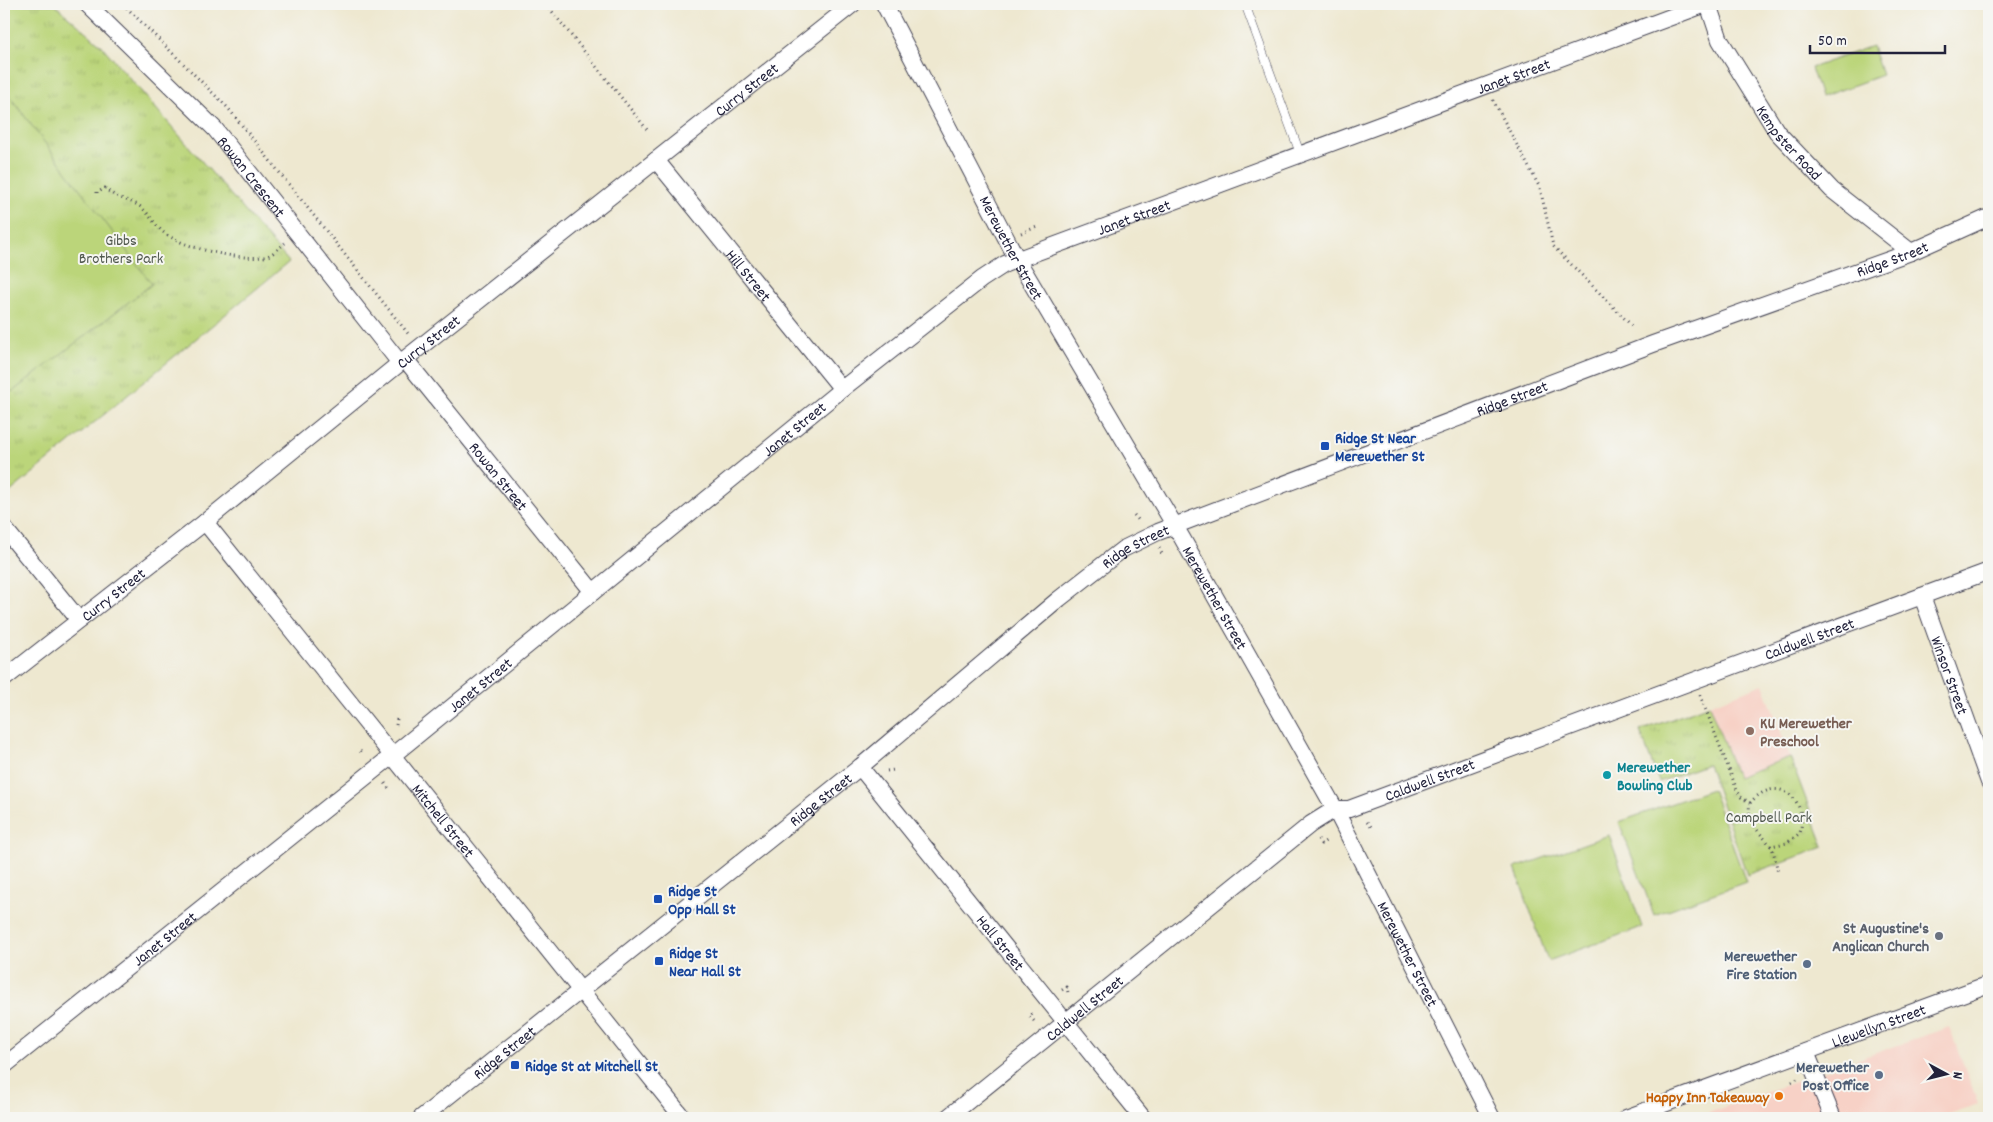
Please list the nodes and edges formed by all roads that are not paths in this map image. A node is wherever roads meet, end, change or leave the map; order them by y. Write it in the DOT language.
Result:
graph roads {
  1 [pos="87,4"];
  2 [pos="853,4"];
  3 [pos="884,4"];
  4 [pos="1244,4"];
  5 [pos="1707,4"];
  6 [pos="1301,156"];
  7 [pos="656,160"];
  8 [pos="1989,217"];
  9 [pos="1911,252"];
  10 [pos="1017,259"];
  11 [pos="403,361"];
  12 [pos="842,389"];
  13 [pos="205,522"];
  14 [pos="1174,526"];
  15 [pos="4,528"];
  16 [pos="1989,571"];
  17 [pos="593,592"];
  18 [pos="1922,596"];
  19 [pos="79,620"];
  20 [pos="4,679"];
  21 [pos="393,755"];
  22 [pos="860,767"];
  23 [pos="1989,782"];
  24 [pos="1335,809"];
  25 [pos="1989,984"];
  26 [pos="581,990"];
  27 [pos="1066,1023"];
  28 [pos="1806,1052"];
  29 [pos="4,1066"];
  30 [pos="421,1118"];
  31 [pos="683,1118"];
  32 [pos="947,1118"];
  33 [pos="1143,1118"];
  34 [pos="1492,1118"];
  35 [pos="1626,1118"];
  36 [pos="1833,1118"];
  1 -- 11 [label="street, Rowan Crescent"];
  2 -- 7 [label="street, Curry Street"];
  3 -- 10 [label="street, Merewether Street"];
  4 -- 6 [label="lane"];
  5 -- 6 [label="street, Janet Street"];
  5 -- 9 [label="street, Kempster Road"];
  6 -- 10 [label="street, Janet Street"];
  7 -- 11 [label="street, Curry Street"];
  7 -- 12 [label="street, Hill Street"];
  8 -- 9 [label="street, Ridge Street"];
  9 -- 14 [label="street, Ridge Street"];
  10 -- 12 [label="street, Janet Street"];
  10 -- 14 [label="street, Merewether Street"];
  11 -- 13 [label="street, Curry Street"];
  11 -- 17 [label="street, Rowan Street"];
  12 -- 17 [label="street, Janet Street"];
  13 -- 19 [label="street, Curry Street"];
  13 -- 21 [label="street, Mitchell Street"];
  14 -- 22 [label="street, Ridge Street"];
  14 -- 24 [label="street, Merewether Street"];
  15 -- 19 [label="street"];
  16 -- 18 [label="street, Caldwell Street"];
  17 -- 21 [label="street, Janet Street"];
  18 -- 23 [label="street, Winsor Street"];
  18 -- 24 [label="street, Caldwell Street"];
  19 -- 20 [label="street, Curry Street"];
  21 -- 26 [label="street, Mitchell Street"];
  21 -- 29 [label="street, Janet Street"];
  22 -- 26 [label="street, Ridge Street"];
  22 -- 27 [label="street, Hall Street"];
  24 -- 27 [label="street, Caldwell Street"];
  24 -- 34 [label="street, Merewether Street"];
  25 -- 28 [label="street, Llewellyn Street"];
  26 -- 30 [label="street, Ridge Street"];
  26 -- 31 [label="street, Mitchell Street"];
  27 -- 32 [label="street, Caldwell Street"];
  27 -- 33 [label="street, Hall Street"];
  28 -- 35 [label="street, Llewellyn Street"];
  28 -- 36 [label="street"];
}
